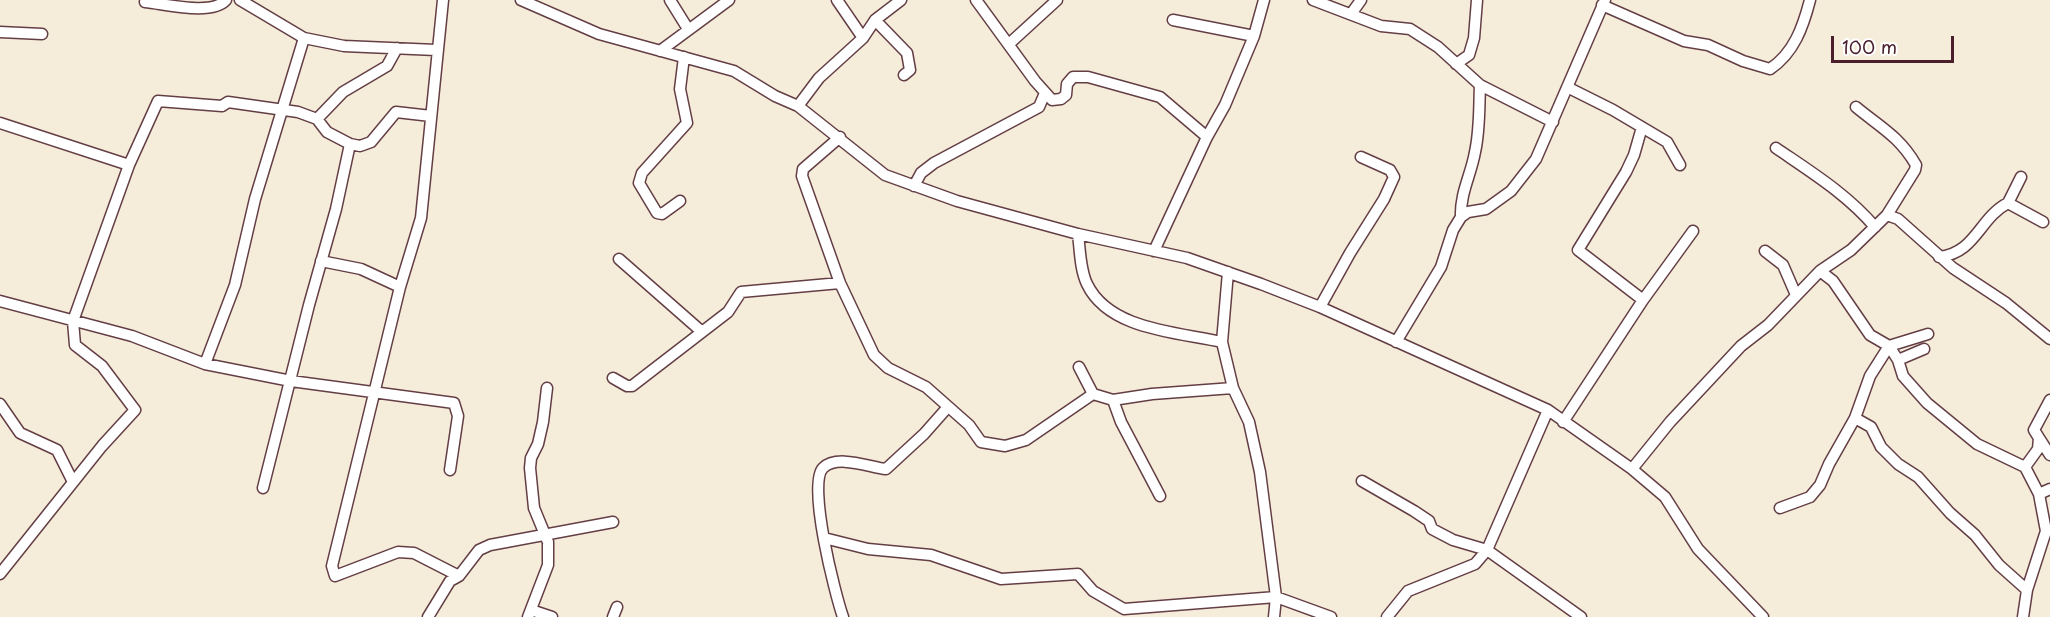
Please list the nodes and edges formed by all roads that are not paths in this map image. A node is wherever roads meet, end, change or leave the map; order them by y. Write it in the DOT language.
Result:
graph roads {
  1 [pos="226,0"];
  2 [pos="240,0"];
  3 [pos="443,0"];
  4 [pos="521,0"];
  5 [pos="670,0"];
  6 [pos="729,0"];
  7 [pos="837,0"];
  8 [pos="901,0"];
  9 [pos="976,0"];
  10 [pos="1057,0"];
  11 [pos="1264,0"];
  12 [pos="1313,0"];
  13 [pos="1361,0"];
  14 [pos="1477,0"];
  15 [pos="1810,0"];
  16 [pos="145,2"];
  17 [pos="1603,2"];
  18 [pos="1351,14"];
  19 [pos="875,20"];
  20 [pos="1173,20"];
  21 [pos="688,29"];
  22 [pos="0,32"];
  23 [pos="42,34"];
  24 [pos="1254,36"];
  25 [pos="304,38"];
  26 [pos="863,38"];
  27 [pos="1010,43"];
  28 [pos="398,48"];
  29 [pos="436,50"];
  30 [pos="660,51"];
  31 [pos="684,57"];
  32 [pos="1456,64"];
  33 [pos="904,75"];
  34 [pos="1480,85"];
  35 [pos="1569,88"];
  36 [pos="1045,93"];
  37 [pos="798,106"];
  38 [pos="1856,106"];
  39 [pos="281,111"];
  40 [pos="431,116"];
  41 [pos="316,119"];
  42 [pos="1552,122"];
  43 [pos="0,123"];
  44 [pos="1641,127"];
  45 [pos="840,137"];
  46 [pos="1207,137"];
  47 [pos="350,144"];
  48 [pos="1776,148"];
  49 [pos="1361,157"];
  50 [pos="129,165"];
  51 [pos="1680,165"];
  52 [pos="2021,177"];
  53 [pos="914,186"];
  54 [pos="680,201"];
  55 [pos="2008,203"];
  56 [pos="1887,215"];
  57 [pos="1461,217"];
  58 [pos="2043,222"];
  59 [pos="1875,227"];
  60 [pos="1693,231"];
  61 [pos="1078,234"];
  62 [pos="1154,251"];
  63 [pos="1765,251"];
  64 [pos="1939,257"];
  65 [pos="619,259"];
  66 [pos="321,261"];
  67 [pos="1820,271"];
  68 [pos="1228,272"];
  69 [pos="840,283"];
  70 [pos="400,287"];
  71 [pos="1796,295"];
  72 [pos="1643,300"];
  73 [pos="0,301"];
  74 [pos="1320,307"];
  75 [pos="73,321"];
  76 [pos="701,331"];
  77 [pos="1928,334"];
  78 [pos="2050,339"];
  79 [pos="1222,342"];
  80 [pos="1396,342"];
  81 [pos="1889,346"];
  82 [pos="1924,349"];
  83 [pos="1898,360"];
  84 [pos="205,364"];
  85 [pos="1079,367"];
  86 [pos="613,378"];
  87 [pos="291,381"];
  88 [pos="547,388"];
  89 [pos="1233,388"];
  90 [pos="374,390"];
  91 [pos="1092,394"];
  92 [pos="1113,400"];
  93 [pos="2050,400"];
  94 [pos="0,404"];
  95 [pos="947,408"];
  96 [pos="1548,410"];
  97 [pos="1855,418"];
  98 [pos="1563,422"];
  99 [pos="2039,438"];
  100 [pos="2050,455"];
  101 [pos="2025,466"];
  102 [pos="1632,469"];
  103 [pos="450,470"];
  104 [pos="1362,481"];
  105 [pos="73,482"];
  106 [pos="263,488"];
  107 [pos="2050,489"];
  108 [pos="2039,494"];
  109 [pos="1160,496"];
  110 [pos="1780,508"];
  111 [pos="613,522"];
  112 [pos="2048,531"];
  113 [pos="543,535"];
  114 [pos="824,538"];
  115 [pos="1487,550"];
  116 [pos="0,574"];
  117 [pos="459,576"];
  118 [pos="2027,590"];
  119 [pos="1276,597"];
  120 [pos="1568,606"];
  121 [pos="1142,613"];
  122 [pos="530,614"];
  123 [pos="428,617"];
  124 [pos="552,617"];
  125 [pos="843,617"];
  126 [pos="1274,617"];
  127 [pos="1331,617"];
  128 [pos="1387,617"];
  129 [pos="1562,617"];
  130 [pos="1581,617"];
  131 [pos="1763,617"];
  132 [pos="2024,617"];
  1 -- 16 [label="street"];
  2 -- 25 [label="street"];
  3 -- 29 [label="street"];
  4 -- 30 [label="street"];
  5 -- 21 [label="street"];
  6 -- 21 [label="street"];
  7 -- 26 [label="street"];
  8 -- 19 [label="street"];
  9 -- 27 [label="street"];
  10 -- 27 [label="street"];
  11 -- 24 [label="street"];
  12 -- 18 [label="street"];
  13 -- 18 [label="street"];
  14 -- 32 [label="street"];
  15 -- 17 [label="street"];
  17 -- 35 [label="street"];
  18 -- 32 [label="street"];
  19 -- 26 [label="street"];
  19 -- 33 [label="street"];
  20 -- 24 [label="street"];
  21 -- 30 [label="street"];
  22 -- 23 [label="street"];
  24 -- 46 [label="street"];
  25 -- 28 [label="street"];
  25 -- 39 [label="street"];
  26 -- 37 [label="street"];
  27 -- 36 [label="street"];
  28 -- 29 [label="street"];
  28 -- 41 [label="street"];
  29 -- 40 [label="street"];
  30 -- 31 [label="street"];
  31 -- 37 [label="street"];
  31 -- 54 [label="street"];
  32 -- 34 [label="street"];
  34 -- 42 [label="street"];
  34 -- 57 [label="street"];
  35 -- 42 [label="street"];
  35 -- 44 [label="street"];
  36 -- 46 [label="street"];
  36 -- 53 [label="street"];
  37 -- 45 [label="street"];
  38 -- 56 [label="street"];
  39 -- 41 [label="street"];
  39 -- 50 [label="street"];
  39 -- 84 [label="street"];
  40 -- 47 [label="street"];
  40 -- 70 [label="street"];
  41 -- 47 [label="street"];
  42 -- 57 [label="street"];
  43 -- 50 [label="street"];
  44 -- 51 [label="street"];
  44 -- 72 [label="street"];
  45 -- 53 [label="street"];
  45 -- 69 [label="street"];
  46 -- 62 [label="street"];
  47 -- 66 [label="street"];
  48 -- 59 [label="street"];
  49 -- 74 [label="street"];
  50 -- 75 [label="street"];
  52 -- 55 [label="street"];
  53 -- 61 [label="street"];
  55 -- 58 [label="street"];
  55 -- 64 [label="street"];
  56 -- 59 [label="street"];
  56 -- 64 [label="street"];
  57 -- 80 [label="street"];
  59 -- 67 [label="street"];
  60 -- 72 [label="street"];
  61 -- 62 [label="street"];
  61 -- 79 [label="street"];
  62 -- 68 [label="street"];
  63 -- 71 [label="street"];
  64 -- 78 [label="street"];
  65 -- 76 [label="street"];
  66 -- 70 [label="street"];
  66 -- 87 [label="street"];
  67 -- 71 [label="street"];
  67 -- 81 [label="street"];
  68 -- 74 [label="street"];
  68 -- 79 [label="street"];
  69 -- 76 [label="street"];
  69 -- 95 [label="street"];
  70 -- 90 [label="street"];
  71 -- 102 [label="street"];
  72 -- 98 [label="street"];
  73 -- 75 [label="street"];
  74 -- 80 [label="street"];
  75 -- 84 [label="street"];
  75 -- 105 [label="street"];
  76 -- 86 [label="street"];
  77 -- 81 [label="street"];
  79 -- 89 [label="street"];
  80 -- 96 [label="street"];
  81 -- 83 [label="street"];
  81 -- 97 [label="street"];
  82 -- 83 [label="street"];
  83 -- 101 [label="street"];
  84 -- 87 [label="street"];
  85 -- 91 [label="street"];
  87 -- 90 [label="street"];
  87 -- 106 [label="street"];
  88 -- 113 [label="street"];
  89 -- 92 [label="street"];
  89 -- 119 [label="street"];
  90 -- 103 [label="street"];
  90 -- 117 [label="street"];
  91 -- 92 [label="street"];
  91 -- 95 [label="street"];
  92 -- 109 [label="street"];
  93 -- 99 [label="street"];
  94 -- 105 [label="street"];
  95 -- 114 [label="street"];
  96 -- 98 [label="street"];
  96 -- 115 [label="street"];
  97 -- 110 [label="street"];
  97 -- 118 [label="street"];
  98 -- 102 [label="street"];
  99 -- 100 [label="street"];
  99 -- 101 [label="street"];
  101 -- 108 [label="street"];
  102 -- 131 [label="street"];
  104 -- 115 [label="street"];
  105 -- 116 [label="street"];
  107 -- 108 [label="street"];
  108 -- 112 [label="street"];
  111 -- 113 [label="street"];
  112 -- 118 [label="street"];
  113 -- 117 [label="street"];
  113 -- 122 [label="street"];
  114 -- 121 [label="street"];
  114 -- 125 [label="street"];
  115 -- 120 [label="street"];
  115 -- 128 [label="street"];
  117 -- 123 [label="street"];
  118 -- 132 [label="street"];
  119 -- 121 [label="street"];
  119 -- 126 [label="street"];
  119 -- 127 [label="street"];
  120 -- 129 [label="street"];
  120 -- 130 [label="street"];
  122 -- 124 [label="street"];
}
